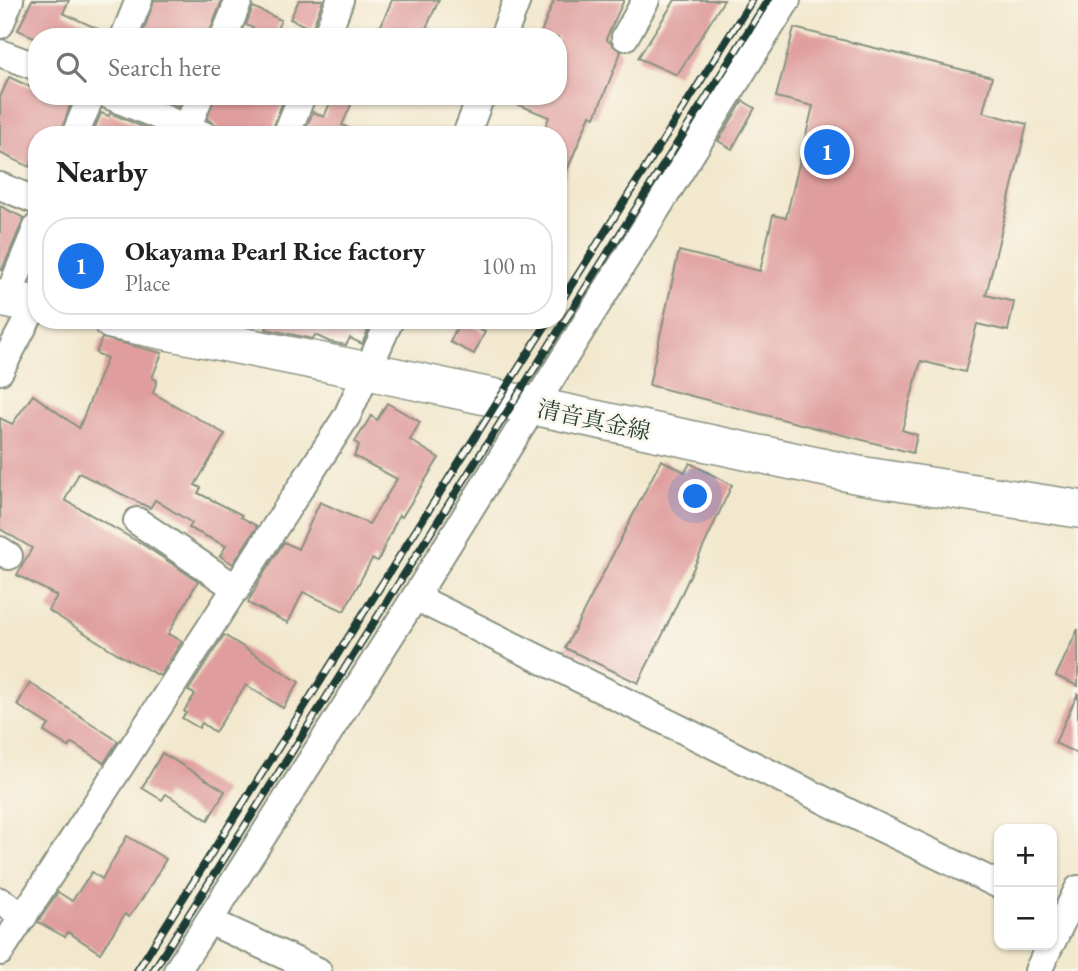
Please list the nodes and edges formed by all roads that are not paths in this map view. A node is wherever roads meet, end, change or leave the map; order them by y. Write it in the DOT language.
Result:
graph roads {
  1 [pos="10,0"];
  2 [pos="139,0"];
  3 [pos="239,0"];
  4 [pos="340,0"];
  5 [pos="646,0"];
  6 [pos="787,0"];
  7 [pos="515,1"];
  8 [pos="0,25"];
  9 [pos="128,28"];
  10 [pos="228,28"];
  11 [pos="329,28"];
  12 [pos="506,28"];
  13 [pos="625,37"];
  14 [pos="0,53"];
  15 [pos="28,64"];
  16 [pos="87,105"];
  17 [pos="132,105"];
  18 [pos="199,105"];
  19 [pos="298,105"];
  20 [pos="478,105"];
  21 [pos="79,126"];
  22 [pos="184,126"];
  23 [pos="197,126"];
  24 [pos="290,126"];
  25 [pos="469,126"];
  26 [pos="0,186"];
  27 [pos="28,197"];
  28 [pos="28,267"];
  29 [pos="20,302"];
  30 [pos="156,329"];
  31 [pos="386,329"];
  32 [pos="0,371"];
  33 [pos="368,371"];
  34 [pos="532,407"];
  35 [pos="1078,509"];
  36 [pos="137,521"];
  37 [pos="237,589"];
  38 [pos="415,597"];
  39 [pos="994,883"];
  40 [pos="1078,889"];
  41 [pos="0,901"];
  42 [pos="1058,913"];
  43 [pos="24,916"];
  44 [pos="209,921"];
  45 [pos="1048,950"];
  46 [pos="0,952"];
  47 [pos="177,971"];
  48 [pos="318,971"];
  49 [pos="1038,971"];
  1 -- 8 [label="street"];
  2 -- 9 [label="street"];
  3 -- 10 [label="street"];
  4 -- 11 [label="street"];
  5 -- 13 [label="street"];
  6 -- 34 [label="street"];
  7 -- 12 [label="street"];
  14 -- 15 [label="street"];
  16 -- 21 [label="street"];
  17 -- 22 [label="street"];
  18 -- 23 [label="street"];
  19 -- 24 [label="street"];
  20 -- 25 [label="street"];
  26 -- 27 [label="street"];
  28 -- 29 [label="street"];
  29 -- 32 [label="street"];
  30 -- 33 [label="main road, 清音真金線"];
  31 -- 33 [label="street"];
  33 -- 34 [label="main road, 清音真金線"];
  33 -- 37 [label="street"];
  34 -- 35 [label="main road, 清音真金線"];
  34 -- 38 [label="street"];
  36 -- 37 [label="street"];
  37 -- 43 [label="street"];
  38 -- 39 [label="street"];
  38 -- 44 [label="street"];
  40 -- 42 [label="street"];
  41 -- 43 [label="street"];
  43 -- 46 [label="street"];
  44 -- 47 [label="street"];
  44 -- 48 [label="street"];
  45 -- 49 [label="street"];
}
